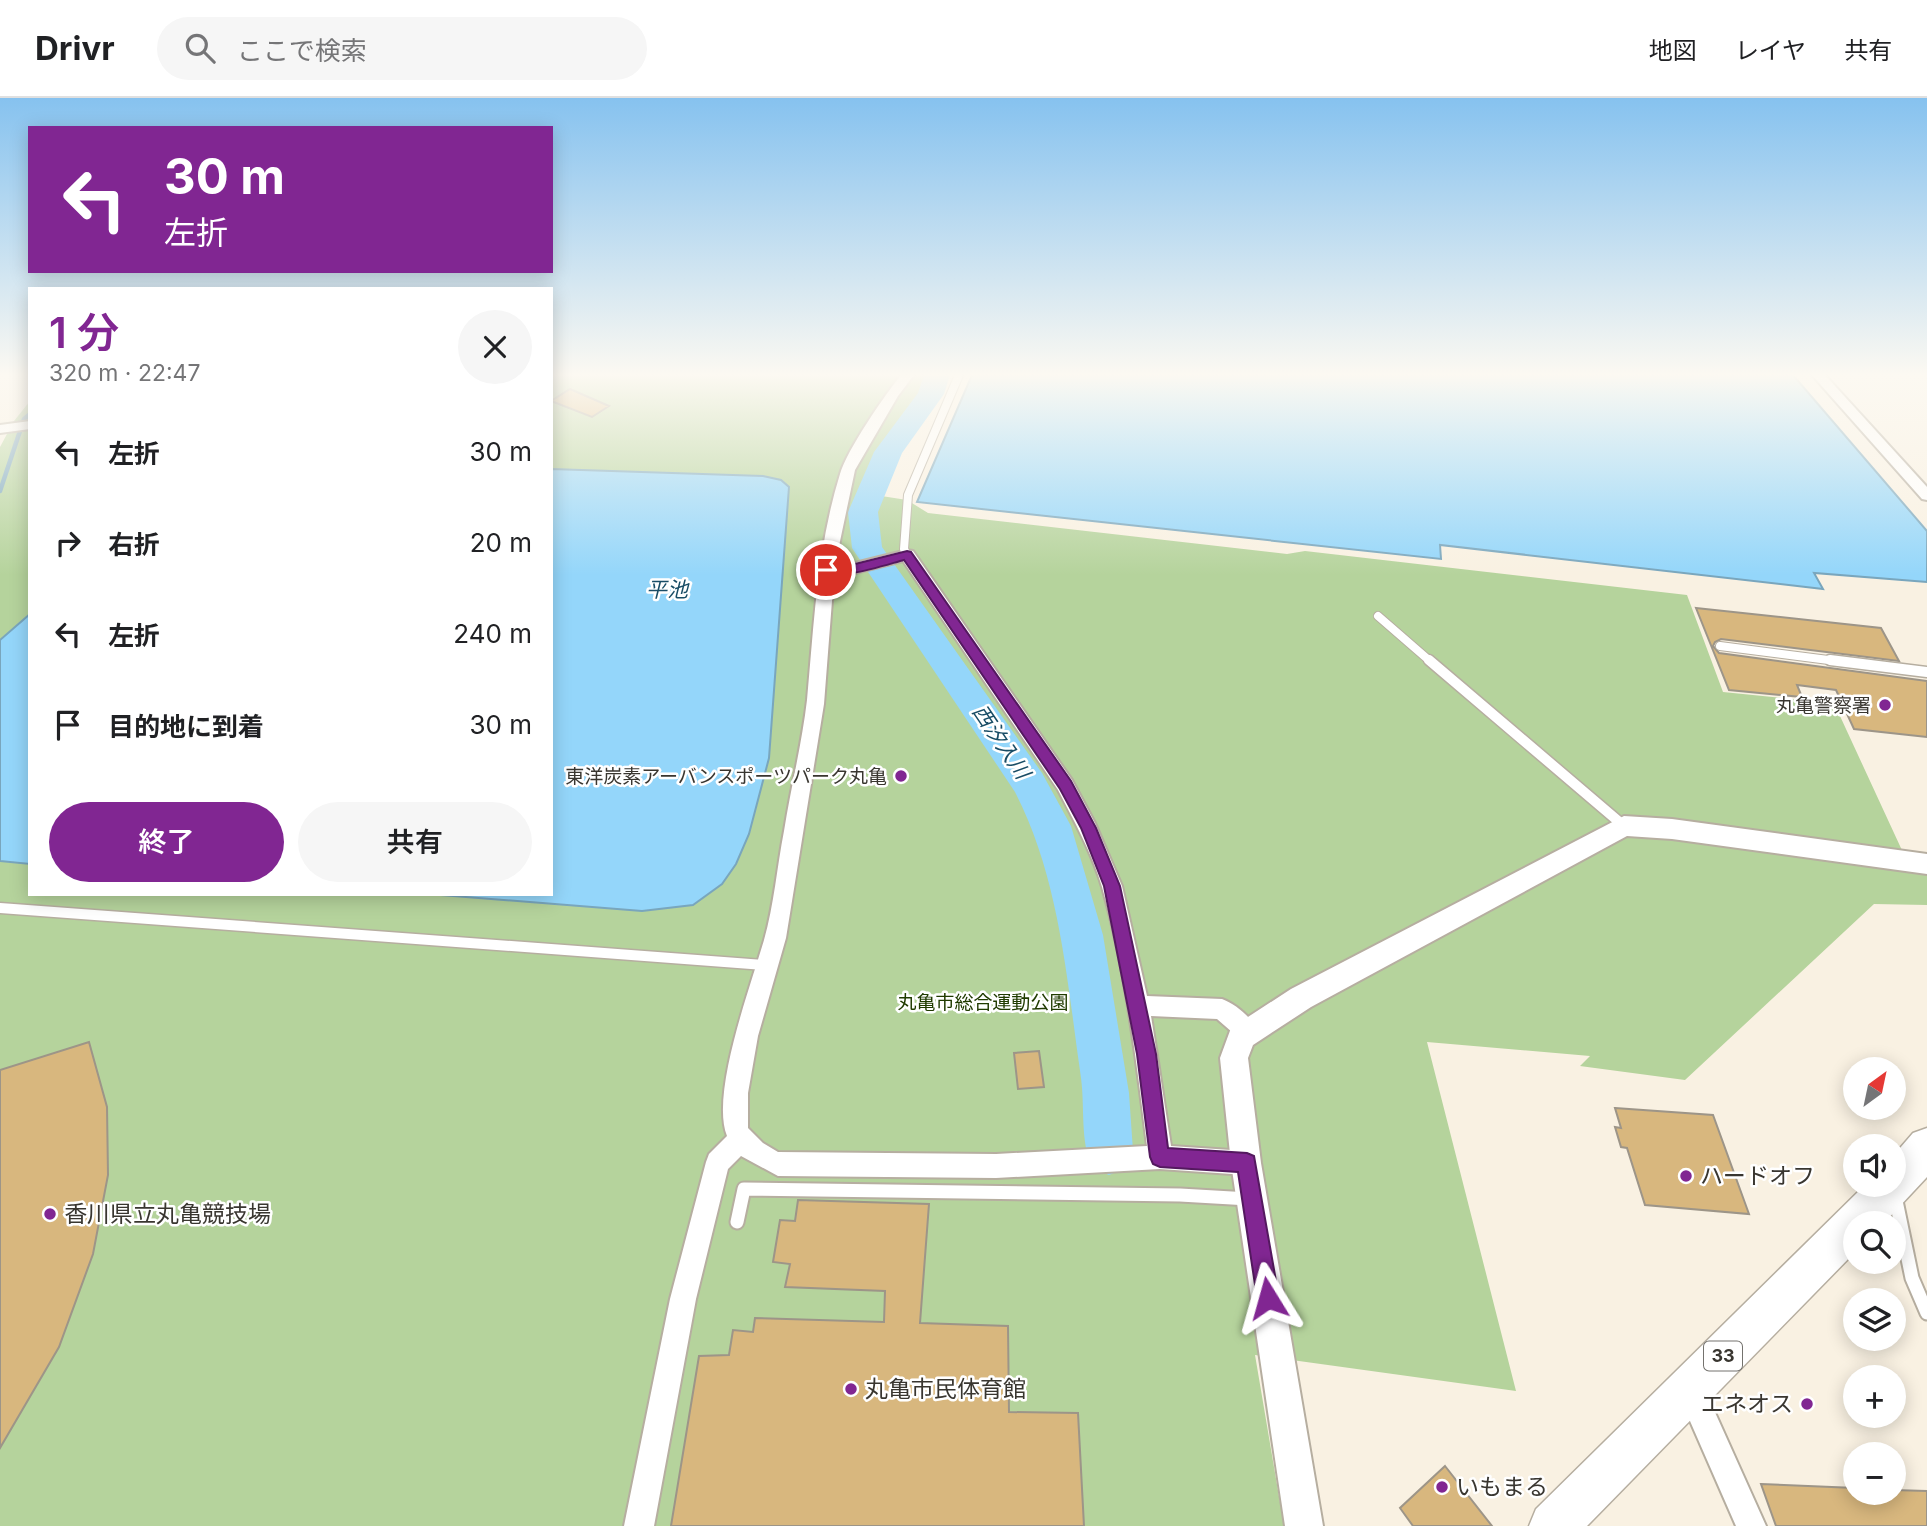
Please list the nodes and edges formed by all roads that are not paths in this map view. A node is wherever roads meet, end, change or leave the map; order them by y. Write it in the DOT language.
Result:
graph roads {
  1 [pos="865,442"];
  2 [pos="931,442"];
  3 [pos="1878,442"];
  4 [pos="1927,496"];
  5 [pos="907,555"];
  6 [pos="826,570"];
  7 [pos="1378,616"];
  8 [pos="1720,646"];
  9 [pos="1927,672"];
  10 [pos="1624,826"];
  11 [pos="1927,864"];
  12 [pos="0,908"];
  13 [pos="765,965"];
  14 [pos="1138,1006"];
  15 [pos="1248,1032"];
  16 [pos="742,1139"];
  17 [pos="1927,1147"];
  18 [pos="1160,1157"];
  19 [pos="1247,1163"];
  20 [pos="1906,1170"];
  21 [pos="1881,1197"];
  22 [pos="1895,1197"];
  23 [pos="1253,1200"];
  24 [pos="737,1222"];
  25 [pos="1927,1313"];
  26 [pos="1690,1389"];
  27 [pos="639,1526"];
  28 [pos="1304,1526"];
  29 [pos="1553,1526"];
  30 [pos="1751,1526"];
  1 -- 6 [label="street"];
  2 -- 5 [label="lane"];
  3 -- 4 [label="street"];
  5 -- 6 [label="street"];
  5 -- 14 [label="street"];
  6 -- 13 [label="street"];
  7 -- 10 [label="lane"];
  8 -- 9 [label="lane"];
  10 -- 11 [label="street"];
  10 -- 15 [label="street"];
  12 -- 13 [label="lane"];
  13 -- 16 [label="street"];
  14 -- 15 [label="street"];
  14 -- 18 [label="street"];
  15 -- 19 [label="street"];
  16 -- 18 [label="street"];
  16 -- 27 [label="street"];
  17 -- 20 [label="main road, 33"];
  18 -- 19 [label="street"];
  19 -- 23 [label="street"];
  21 -- 26 [label="main road, 33"];
  22 -- 25 [label="lane"];
  23 -- 24 [label="lane"];
  23 -- 28 [label="street"];
  26 -- 29 [label="main road, 33"];
  26 -- 30 [label="street"];
}
